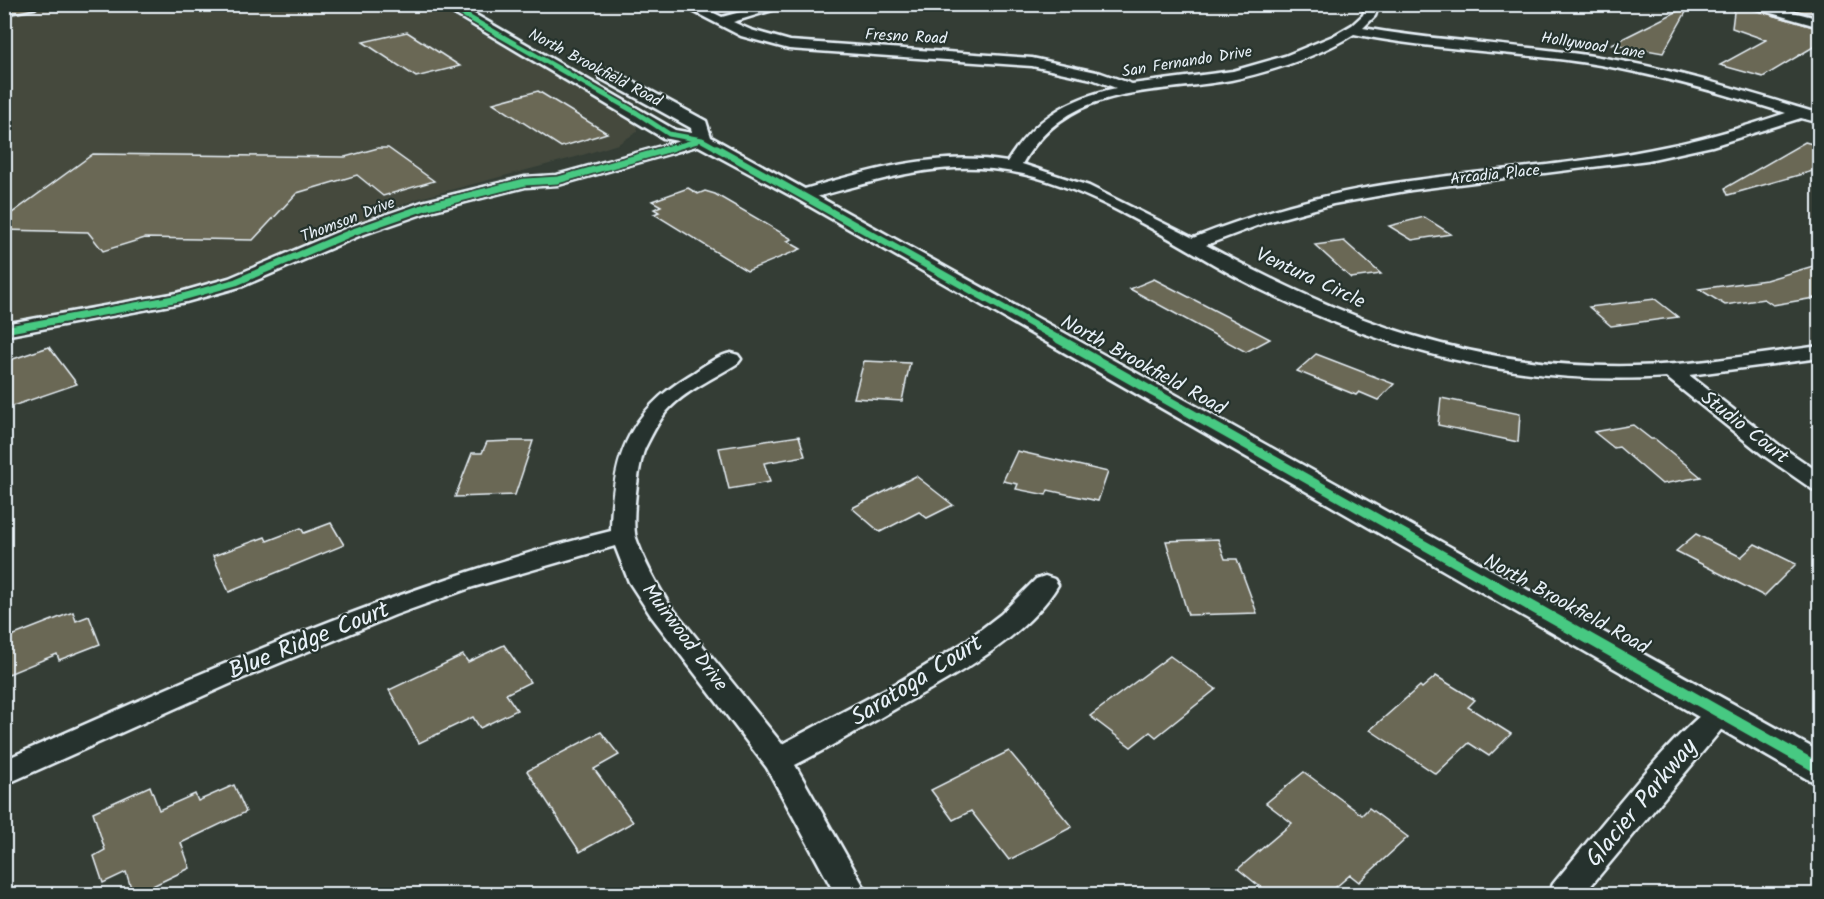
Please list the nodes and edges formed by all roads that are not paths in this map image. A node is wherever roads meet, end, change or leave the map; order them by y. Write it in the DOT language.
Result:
graph roads {
  1 [pos="12,4"];
  2 [pos="29,4"];
  3 [pos="685,4"];
  4 [pos="786,4"];
  5 [pos="1373,4"];
  6 [pos="1746,4"];
  7 [pos="480,5"];
  8 [pos="4,8"];
  9 [pos="451,8"];
  10 [pos="722,21"];
  11 [pos="1820,23"];
  12 [pos="1356,31"];
  13 [pos="530,33"];
  14 [pos="592,66"];
  15 [pos="1130,88"];
  16 [pos="1801,113"];
  17 [pos="1820,119"];
  18 [pos="701,132"];
  19 [pos="669,134"];
  20 [pos="1012,167"];
  21 [pos="525,182"];
  22 [pos="804,195"];
  23 [pos="1191,244"];
  24 [pos="4,330"];
  25 [pos="1820,352"];
  26 [pos="731,358"];
  27 [pos="1670,370"];
  28 [pos="1820,484"];
  29 [pos="623,536"];
  30 [pos="1045,585"];
  31 [pos="1721,713"];
  32 [pos="777,760"];
  33 [pos="1820,769"];
  34 [pos="4,773"];
  35 [pos="852,894"];
  36 [pos="1565,894"];
  1 -- 8 [label="main road"];
  2 -- 8 [label="main road"];
  3 -- 10 [label="street, Fresno Road"];
  4 -- 10 [label="street"];
  5 -- 12 [label="street"];
  6 -- 11 [label="street"];
  7 -- 9 [label="street"];
  7 -- 13 [label="street, North Brookfield Road"];
  9 -- 19 [label="street, North Brookfield Road"];
  10 -- 15 [label="street, Fresno Road"];
  12 -- 15 [label="street, San Fernando Drive"];
  12 -- 16 [label="street, Hollywood Lane"];
  14 -- 18 [label="street, North Brookfield Road"];
  15 -- 20 [label="street, San Fernando Drive"];
  16 -- 17 [label="street, Hollywood Lane"];
  16 -- 23 [label="street, Arcadia Place"];
  18 -- 19 [label="street, North Brookfield Road"];
  18 -- 21 [label="street, Thomson Drive"];
  18 -- 22 [label="street, North Brookfield Road"];
  19 -- 21 [label="street, Thomson Drive"];
  20 -- 22 [label="street, Ventura Circle"];
  20 -- 23 [label="street, Ventura Circle"];
  21 -- 24 [label="street, Thomson Drive"];
  22 -- 31 [label="street, North Brookfield Road"];
  23 -- 27 [label="street, Ventura Circle"];
  25 -- 27 [label="street, Ventura Circle"];
  26 -- 29 [label="street, Muirwood Drive"];
  27 -- 28 [label="street, Studio Court"];
  29 -- 32 [label="street, Muirwood Drive"];
  29 -- 34 [label="street, Blue Ridge Court"];
  30 -- 32 [label="street, Saratoga Court"];
  31 -- 33 [label="street, North Brookfield Road"];
  31 -- 36 [label="street, Glacier Parkway"];
  32 -- 35 [label="street, Muirwood Drive"];
}
